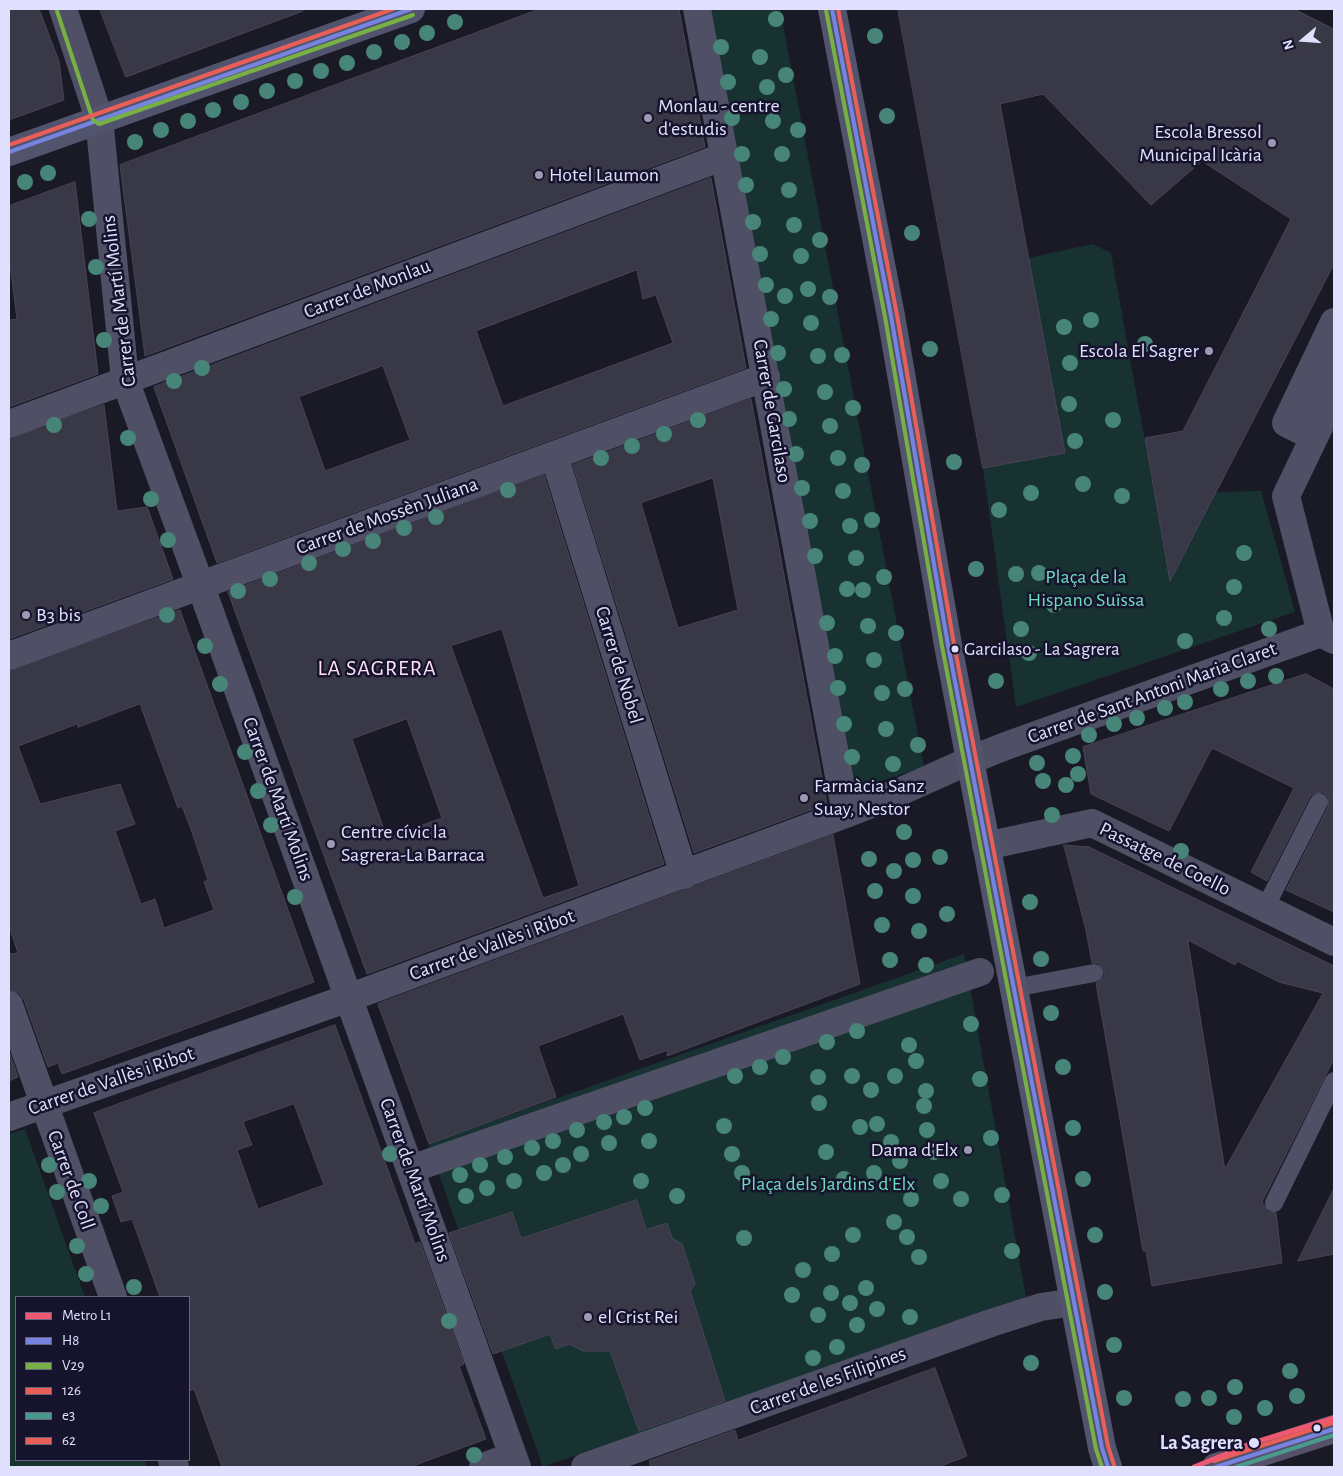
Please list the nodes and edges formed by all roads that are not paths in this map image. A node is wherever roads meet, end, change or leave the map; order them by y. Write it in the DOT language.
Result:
graph roads {
  1 [pos="63,9"];
  2 [pos="411,9"];
  3 [pos="697,9"];
  4 [pos="832,9"];
  5 [pos="99,118"];
  6 [pos="9,152"];
  7 [pos="724,156"];
  8 [pos="1334,322"];
  9 [pos="1334,372"];
  10 [pos="766,378"];
  11 [pos="125,380"];
  12 [pos="1334,396"];
  13 [pos="9,424"];
  14 [pos="554,455"];
  15 [pos="200,584"];
  16 [pos="1327,636"];
  17 [pos="9,656"];
  18 [pos="970,759"];
  19 [pos="1319,802"];
  20 [pos="846,814"];
  21 [pos="986,846"];
  22 [pos="684,875"];
  23 [pos="1265,908"];
  24 [pos="1334,942"];
  25 [pos="980,972"];
  26 [pos="1094,973"];
  27 [pos="1014,988"];
  28 [pos="349,998"];
  29 [pos="9,1005"];
  30 [pos="1334,1081"];
  31 [pos="43,1105"];
  32 [pos="9,1117"];
  33 [pos="411,1169"];
  34 [pos="1274,1203"];
  35 [pos="113,1296"];
  36 [pos="1074,1302"];
  37 [pos="1334,1429"];
  38 [pos="483,1467"];
  39 [pos="512,1467"];
  40 [pos="517,1467"];
  41 [pos="585,1467"];
  42 [pos="1108,1467"];
  43 [pos="1216,1467"];
  1 -- 5 [label="street, Carrer de Martí Molins"];
  2 -- 5 [label="street"];
  3 -- 7 [label="street, Carrer de Garcilaso"];
  4 -- 18 [label="street"];
  5 -- 6 [label="street"];
  5 -- 11 [label="street, Carrer de Martí Molins"];
  7 -- 10 [label="street, Carrer de Garcilaso"];
  7 -- 11 [label="street, Carrer de Monlau"];
  8 -- 9 [label="street"];
  10 -- 14 [label="street, Carrer de Mossèn Juliana"];
  10 -- 20 [label="street, Carrer de Garcilaso"];
  11 -- 13 [label="street, Carrer de Monlau"];
  11 -- 15 [label="street, Carrer de Martí Molins"];
  12 -- 16 [label="street"];
  14 -- 15 [label="street, Carrer de Mossèn Juliana"];
  14 -- 22 [label="street, Carrer de Nobel"];
  15 -- 17 [label="street, Carrer de Mossèn Juliana"];
  15 -- 28 [label="street, Carrer de Martí Molins"];
  16 -- 18 [label="street, Carrer de Sant Antoni Maria Claret"];
  18 -- 20 [label="street, Carrer de Vallès i Ribot"];
  18 -- 21 [label="street"];
  19 -- 23 [label="lane"];
  20 -- 22 [label="street, Carrer de Vallès i Ribot"];
  21 -- 23 [label="street, Passatge de Coello"];
  21 -- 27 [label="street"];
  22 -- 28 [label="street, Carrer de Vallès i Ribot"];
  23 -- 24 [label="street, Passatge de Coello"];
  25 -- 33 [label="street"];
  26 -- 27 [label="lane"];
  27 -- 36 [label="street"];
  28 -- 31 [label="street, Carrer de Vallès i Ribot"];
  28 -- 33 [label="street, Carrer de Martí Molins"];
  29 -- 31 [label="street, Carrer de Coll"];
  30 -- 34 [label="lane"];
  31 -- 32 [label="street, Carrer de Vallès i Ribot"];
  31 -- 35 [label="street, Carrer de Coll"];
  33 -- 40 [label="street, Carrer de Martí Molins"];
  36 -- 41 [label="street, Carrer de les Filipines"];
  36 -- 42 [label="street"];
  37 -- 43 [label="main road"];
  38 -- 39 [label="street"];
}
